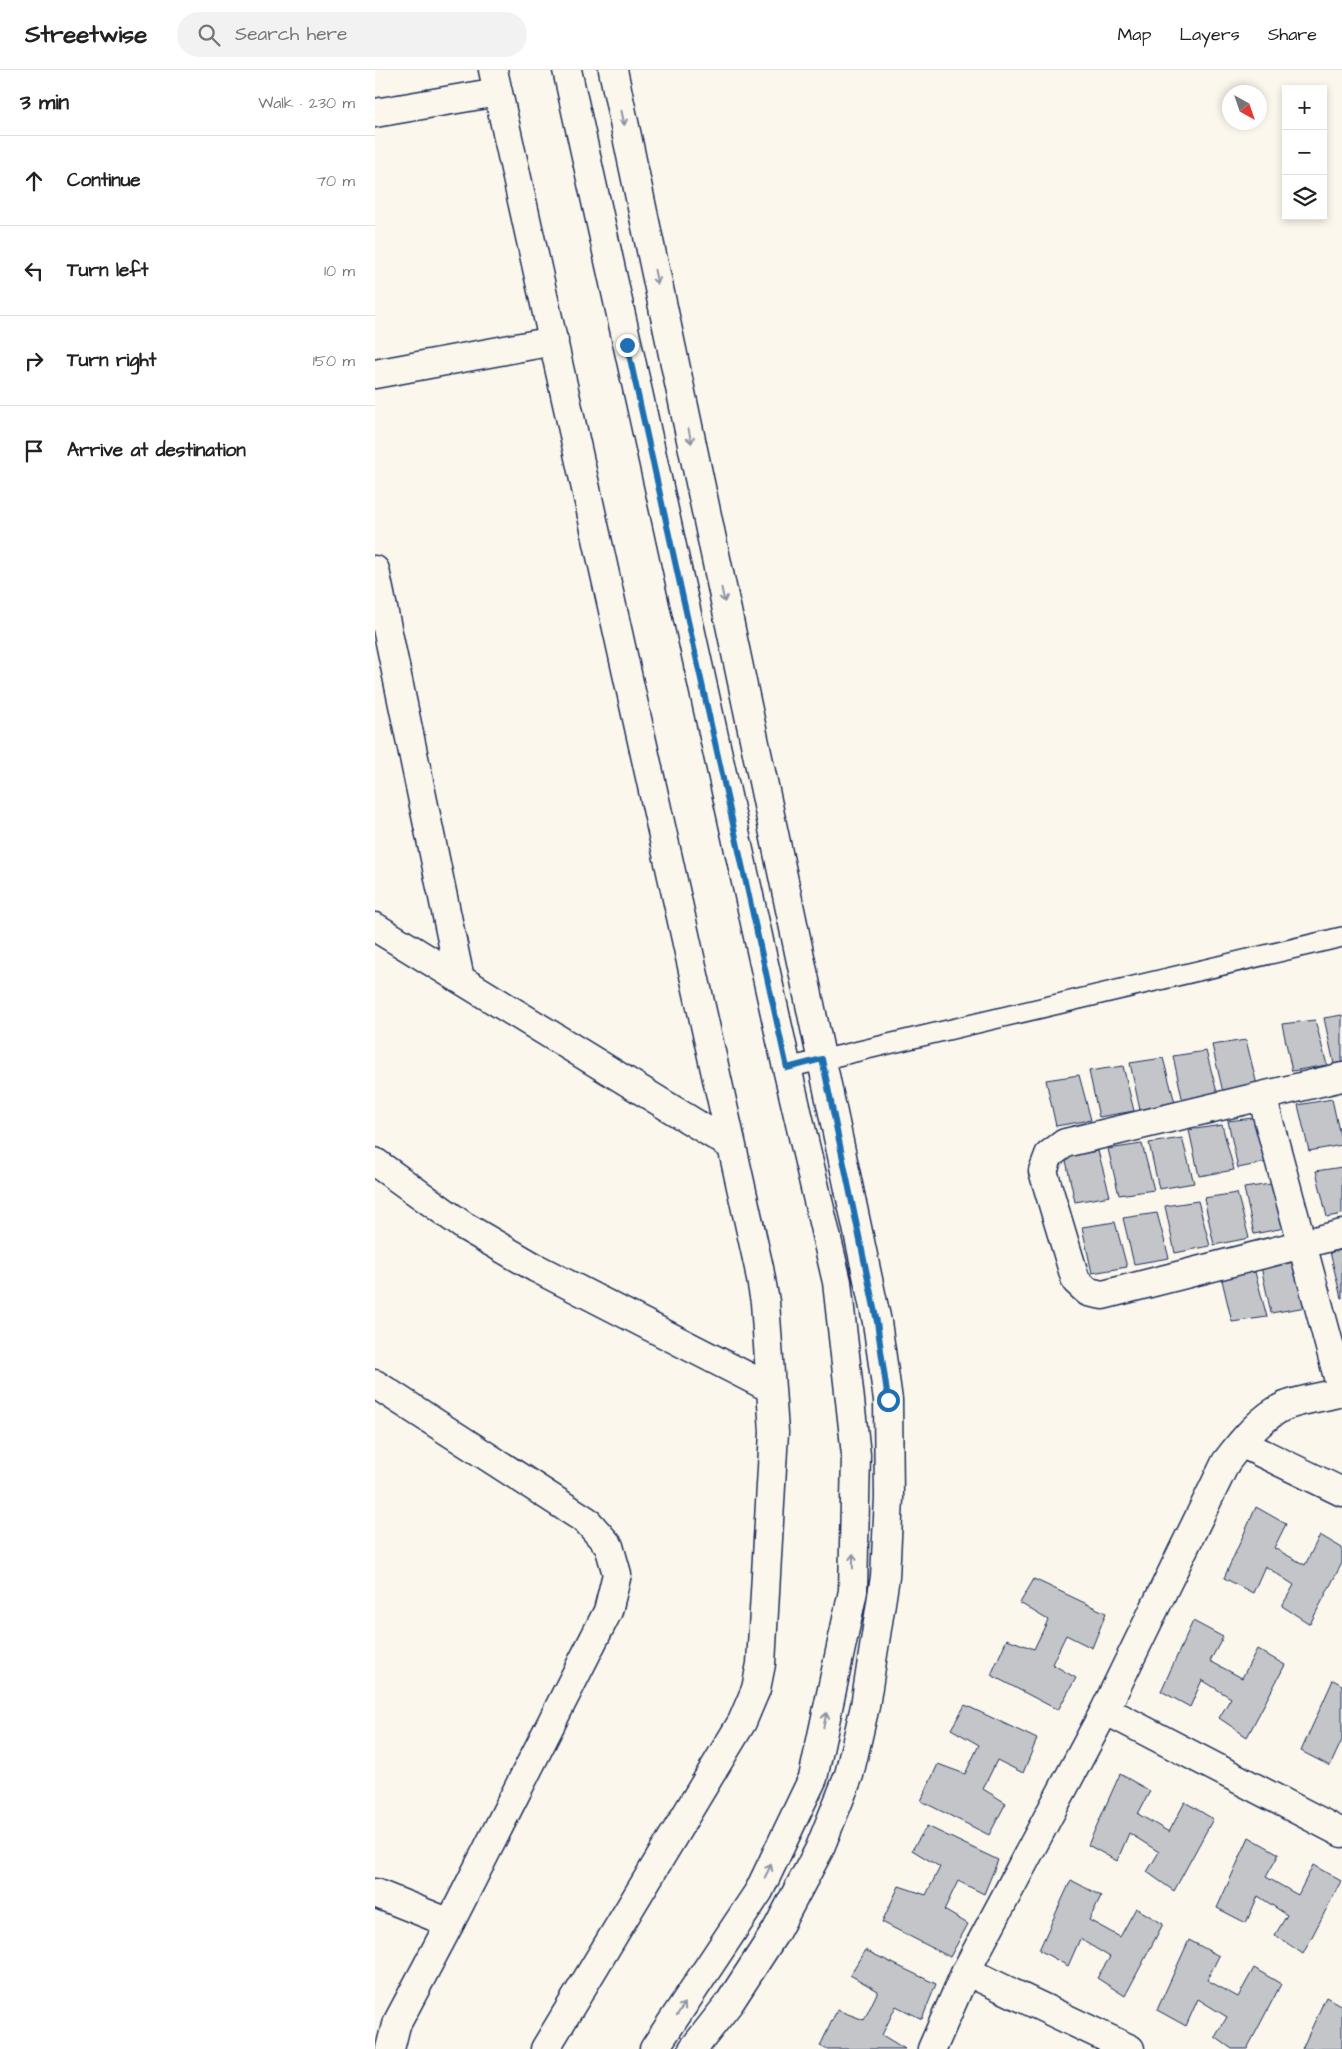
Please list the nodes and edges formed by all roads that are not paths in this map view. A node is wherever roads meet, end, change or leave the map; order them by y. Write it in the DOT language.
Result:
graph roads {
  1 [pos="567,70"];
  2 [pos="613,70"];
  3 [pos="495,81"];
  4 [pos="375,114"];
  5 [pos="554,341"];
  6 [pos="375,374"];
  7 [pos="375,570"];
  8 [pos="375,927"];
  9 [pos="1342,937"];
  10 [pos="460,979"];
  11 [pos="822,1059"];
  12 [pos="787,1068"];
  13 [pos="1342,1077"];
  14 [pos="1262,1096"];
  15 [pos="732,1146"];
  16 [pos="375,1162"];
  17 [pos="1342,1234"];
  18 [pos="1302,1245"];
  19 [pos="375,1384"];
  20 [pos="771,1388"];
  21 [pos="1342,1392"];
  22 [pos="1241,1443"];
  23 [pos="1342,1492"];
  24 [pos="1105,1710"];
  25 [pos="1342,1833"];
  26 [pos="375,1893"];
  27 [pos="450,1923"];
  28 [pos="966,1971"];
  29 [pos="390,2049"];
  30 [pos="545,2049"];
  31 [pos="654,2049"];
  32 [pos="693,2049"];
  33 [pos="932,2049"];
  34 [pos="1130,2049"];
  1 -- 12 [label="street"];
  2 -- 11 [label="street, one-way"];
  3 -- 4 [label="street"];
  3 -- 5 [label="street"];
  5 -- 6 [label="street"];
  5 -- 15 [label="street"];
  7 -- 10 [label="street"];
  8 -- 10 [label="street"];
  9 -- 11 [label="lane"];
  10 -- 15 [label="street"];
  11 -- 12 [label="lane"];
  11 -- 32 [label="street"];
  31 -- 12 [label="street, one-way"];
  13 -- 14 [label="street"];
  14 -- 18 [label="street"];
  14 -- 18 [label="street"];
  15 -- 20 [label="street"];
  16 -- 20 [label="street"];
  17 -- 18 [label="street"];
  18 -- 21 [label="street"];
  19 -- 27 [label="street"];
  20 -- 30 [label="street"];
  21 -- 22 [label="street"];
  22 -- 23 [label="street"];
  22 -- 24 [label="street"];
  24 -- 25 [label="street"];
  24 -- 28 [label="street"];
  26 -- 27 [label="street"];
  27 -- 29 [label="street"];
  28 -- 33 [label="street"];
  28 -- 34 [label="street"];
}
